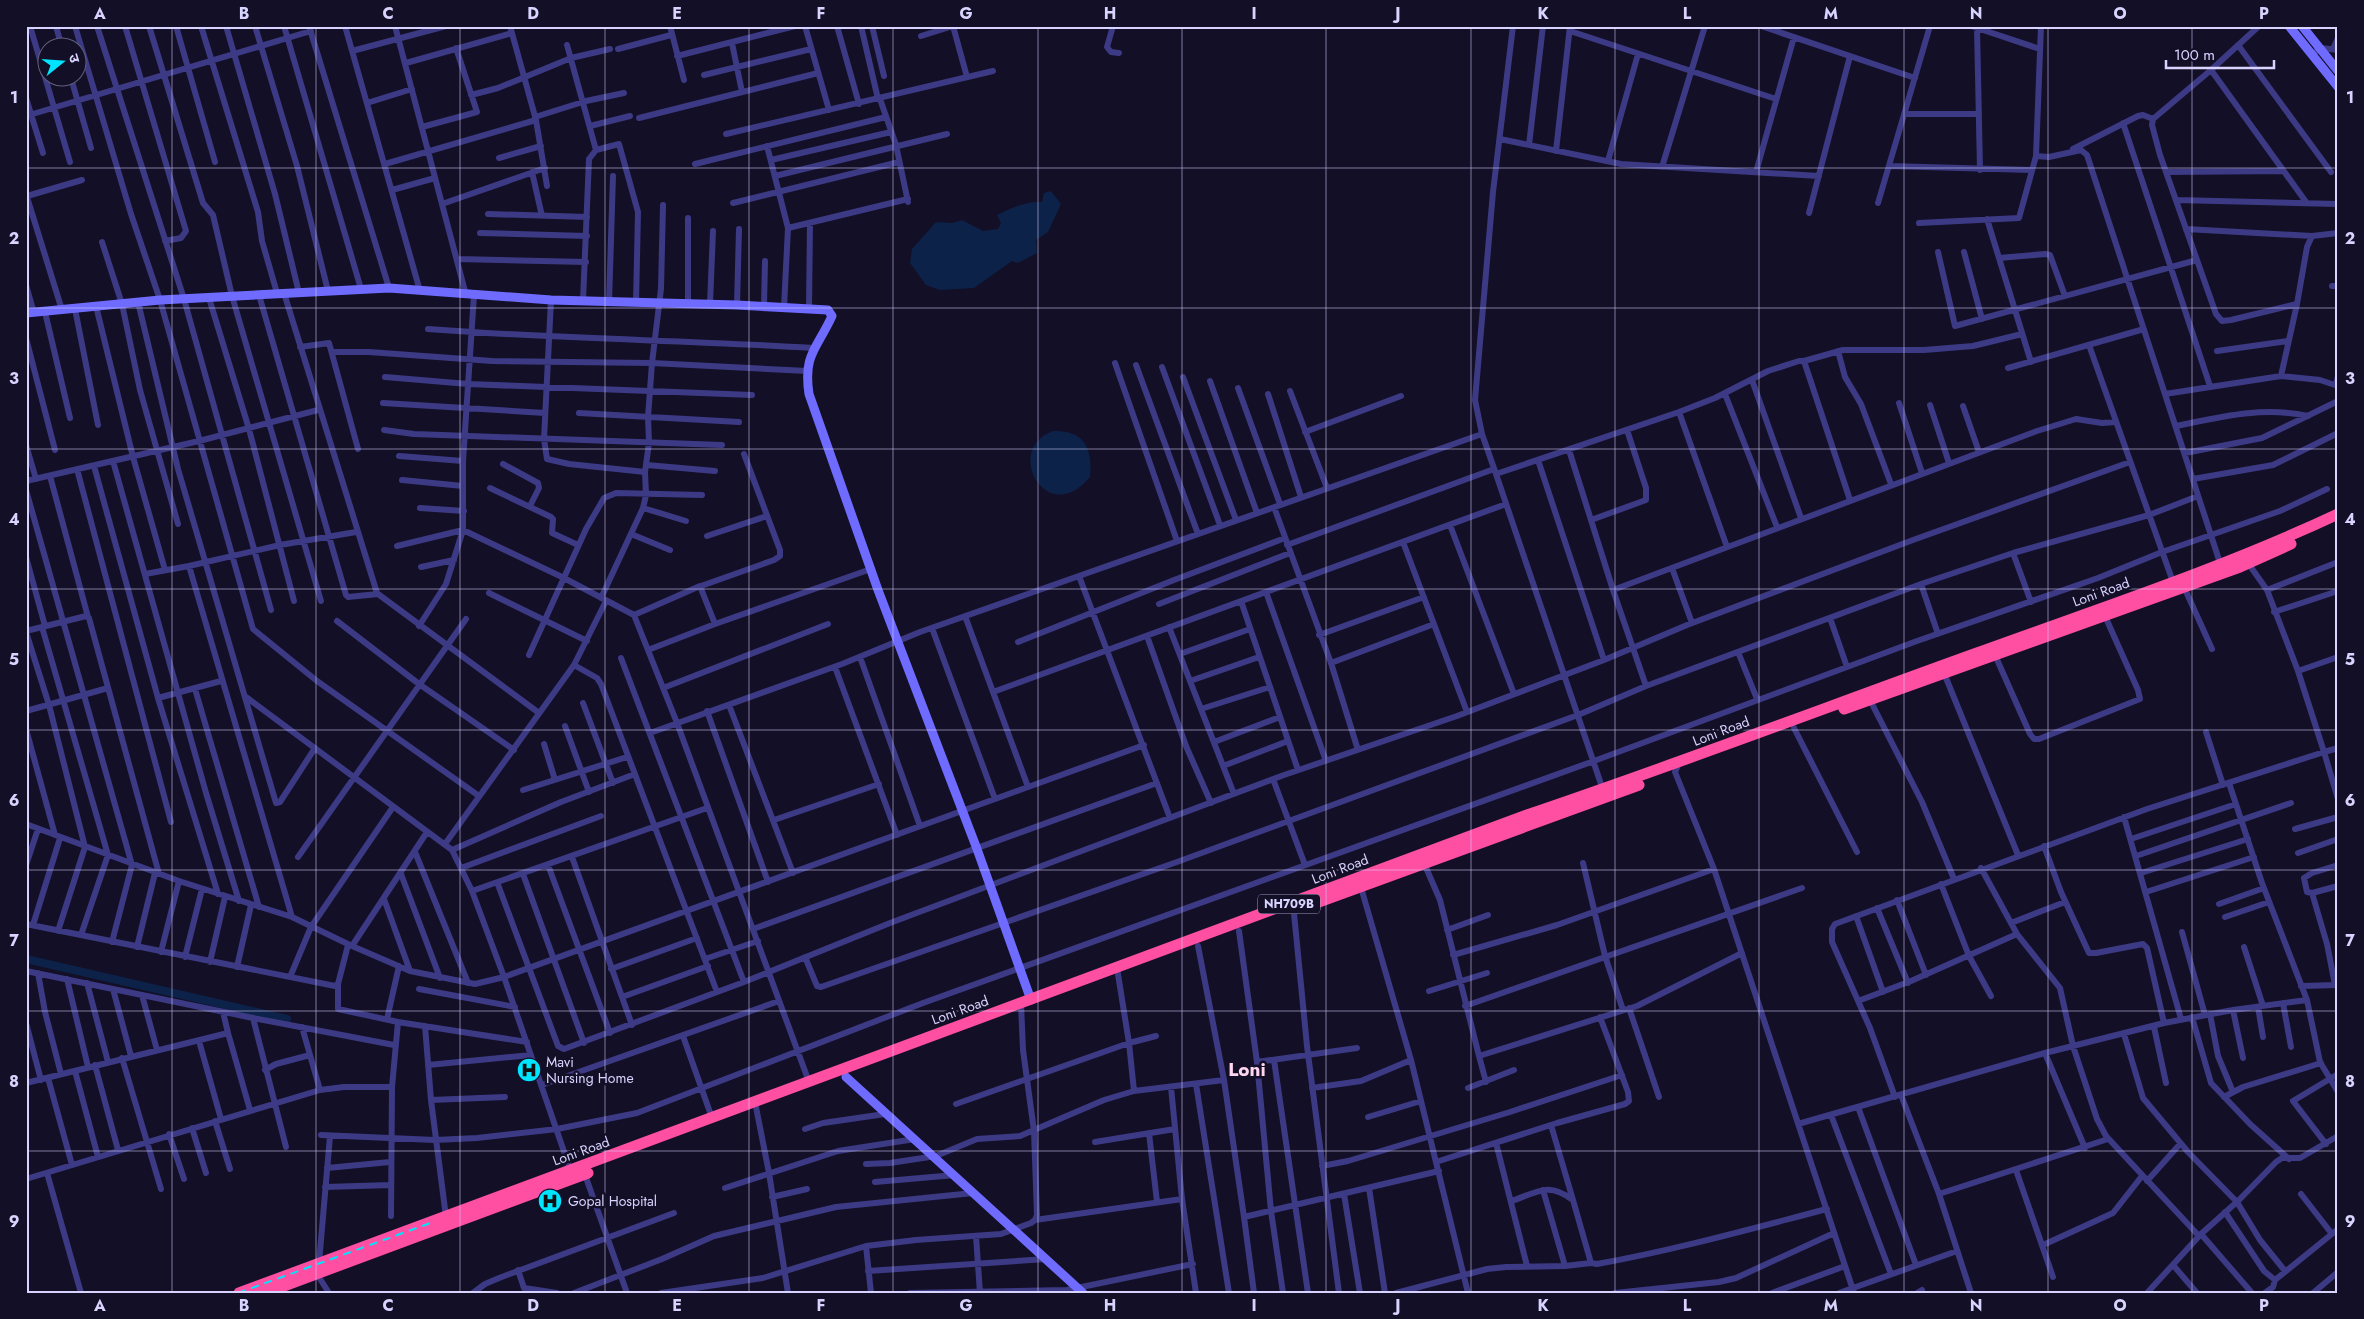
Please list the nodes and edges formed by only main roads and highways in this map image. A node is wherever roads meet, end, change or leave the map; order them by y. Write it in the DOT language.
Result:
graph roads {
  1 [pos="2338,514"];
  2 [pos="2338,522"];
  3 [pos="2222,569"];
  4 [pos="1677,768"];
  5 [pos="1604,793"];
  6 [pos="1360,882"];
  7 [pos="1294,907"];
  8 [pos="1118,972"];
  9 [pos="1025,1005"];
  10 [pos="756,1106"];
  11 [pos="578,1172"];
  12 [pos="318,1269"];
  13 [pos="239,1293"];
  14 [pos="265,1293"];
  1 -- 3 [label="highway, Loni Road / NH709B"];
  2 -- 3 [label="highway, Loni Road / NH709B"];
  3 -- 4 [label="highway, Loni Road / NH709B"];
  3 -- 4 [label="highway, Loni Road / NH709B"];
  4 -- 5 [label="highway, Loni Road / NH709B"];
  5 -- 6 [label="highway, Loni Road / NH709B"];
  5 -- 6 [label="highway, Loni Road / NH709B"];
  6 -- 7 [label="highway, Loni Road / NH709B"];
  7 -- 8 [label="highway, Loni Road / NH709B"];
  7 -- 8 [label="highway, Loni Road / NH709B"];
  8 -- 9 [label="highway, Loni Road / NH709B"];
  9 -- 10 [label="highway, Loni Road / NH709B"];
  9 -- 10 [label="highway, Loni Road / NH709B"];
  10 -- 11 [label="highway, Loni Road / NH709B"];
  10 -- 11 [label="highway, Loni Road / NH709B"];
  11 -- 12 [label="highway, Loni Road / NH709B"];
  11 -- 12 [label="highway, Loni Road / NH709B"];
  12 -- 13 [label="highway, Loni Road / NH709B"];
  12 -- 14 [label="highway, Loni Road / NH709B"];
}
